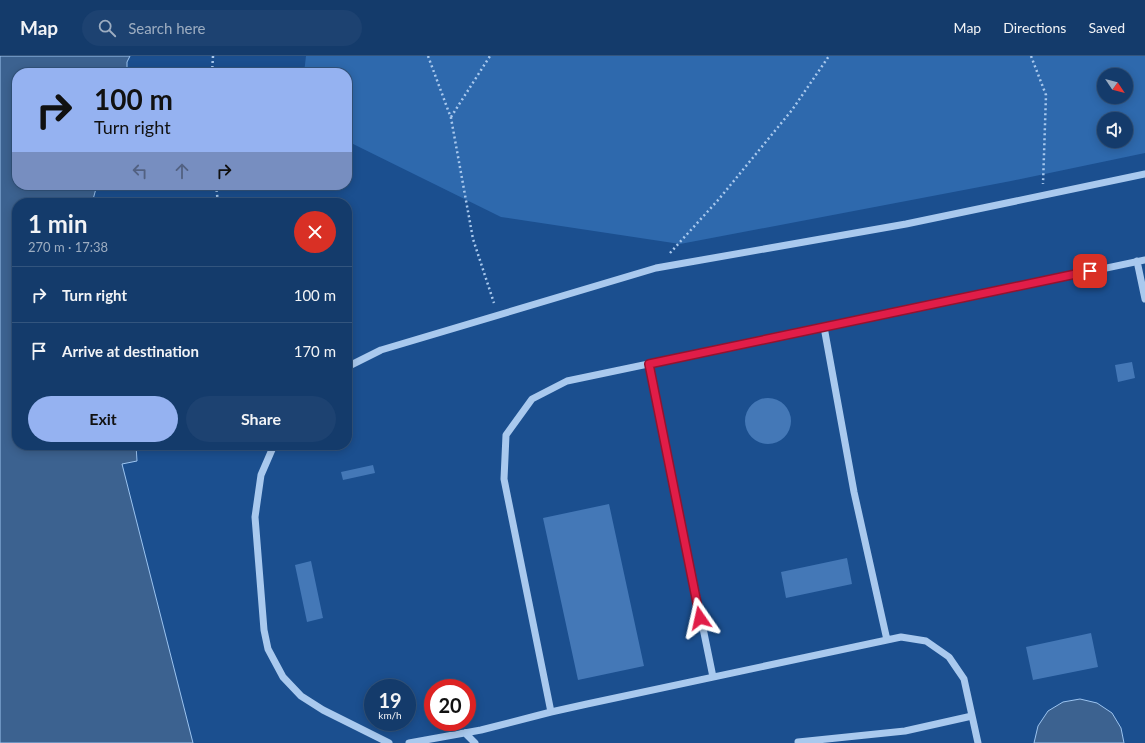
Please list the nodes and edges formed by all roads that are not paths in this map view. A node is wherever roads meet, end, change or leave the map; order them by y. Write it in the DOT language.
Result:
graph roads {
  1 [pos="1145,174"];
  2 [pos="1145,260"];
  3 [pos="1137,261"];
  4 [pos="1145,299"];
  5 [pos="824,327"];
  6 [pos="649,364"];
  7 [pos="352,365"];
  8 [pos="272,450"];
  9 [pos="887,640"];
  10 [pos="713,677"];
  11 [pos="551,712"];
  12 [pos="972,716"];
  13 [pos="465,733"];
  14 [pos="798,742"];
  15 [pos="389,743"];
  16 [pos="409,743"];
  17 [pos="475,743"];
  18 [pos="978,743"];
  1 -- 7 [label="lane"];
  2 -- 3 [label="lane"];
  3 -- 4 [label="lane"];
  3 -- 5 [label="lane"];
  5 -- 6 [label="lane"];
  5 -- 9 [label="lane"];
  6 -- 10 [label="lane"];
  6 -- 11 [label="lane"];
  8 -- 15 [label="lane"];
  9 -- 10 [label="lane"];
  9 -- 12 [label="lane"];
  10 -- 11 [label="lane"];
  11 -- 13 [label="lane"];
  12 -- 14 [label="lane"];
  12 -- 18 [label="lane"];
  13 -- 16 [label="lane"];
  13 -- 17 [label="lane"];
}
